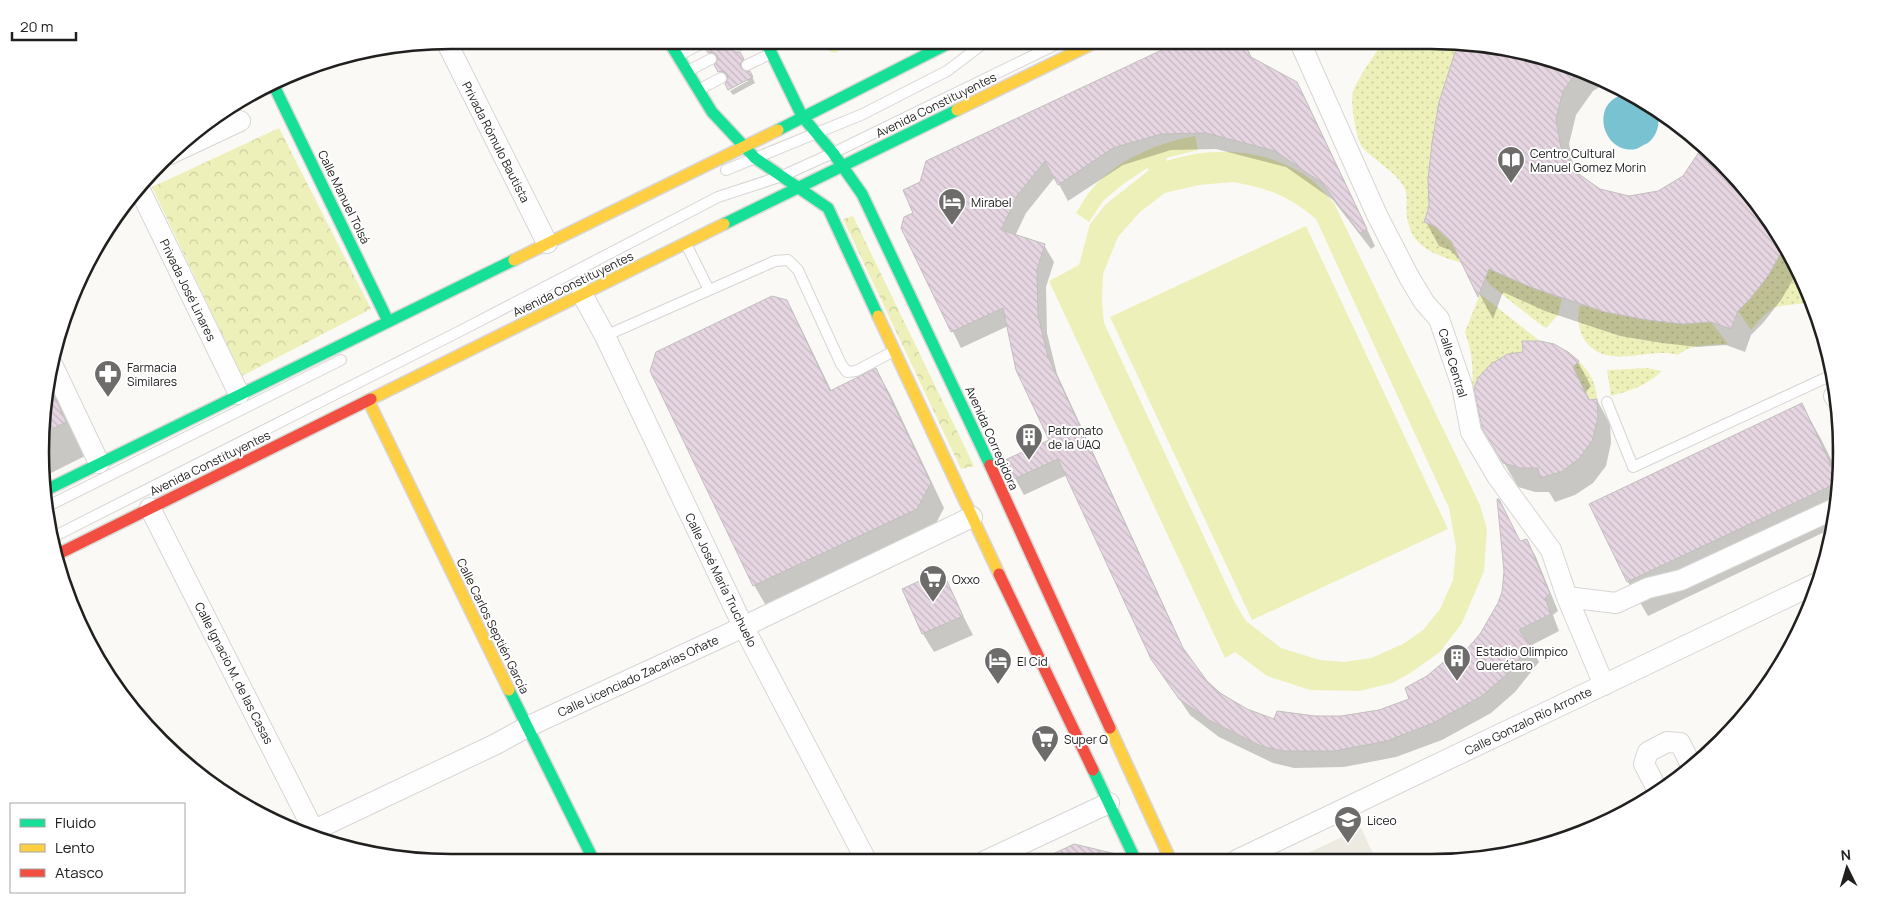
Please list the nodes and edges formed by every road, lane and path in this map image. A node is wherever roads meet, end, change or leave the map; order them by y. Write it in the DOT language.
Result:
graph roads {
  1 [pos="450,49"];
  2 [pos="674,49"];
  3 [pos="691,49"];
  4 [pos="768,49"];
  5 [pos="937,49"];
  6 [pos="976,49"];
  7 [pos="1047,49"];
  8 [pos="1082,49"];
  9 [pos="1303,49"];
  10 [pos="770,53"];
  11 [pos="678,56"];
  12 [pos="711,59"];
  13 [pos="747,65"];
  14 [pos="687,71"];
  15 [pos="722,78"];
  16 [pos="275,89"];
  17 [pos="698,90"];
  18 [pos="802,116"];
  19 [pos="240,121"];
  20 [pos="816,133"];
  21 [pos="193,143"];
  22 [pos="746,146"];
  23 [pos="833,153"];
  24 [pos="755,158"];
  25 [pos="842,166"];
  26 [pos="716,174"];
  27 [pos="782,176"];
  28 [pos="798,188"];
  29 [pos="142,194"];
  30 [pos="547,243"];
  31 [pos="686,243"];
  32 [pos="709,290"];
  33 [pos="582,294"];
  34 [pos="388,321"];
  35 [pos="605,336"];
  36 [pos="895,351"];
  37 [pos="354,354"];
  38 [pos="56,373"];
  39 [pos="1827,377"];
  40 [pos="239,394"];
  41 [pos="368,400"];
  42 [pos="1607,402"];
  43 [pos="99,463"];
  44 [pos="51,488"];
  45 [pos="52,504"];
  46 [pos="150,508"];
  47 [pos="1829,511"];
  48 [pos="972,517"];
  49 [pos="57,535"];
  50 [pos="61,552"];
  51 [pos="1810,586"];
  52 [pos="1567,597"];
  53 [pos="743,626"];
  54 [pos="1604,685"];
  55 [pos="527,727"];
  56 [pos="1689,760"];
  57 [pos="1655,785"];
  58 [pos="1109,803"];
  59 [pos="308,828"];
  60 [pos="317,831"];
  61 [pos="591,854"];
  62 [pos="863,854"];
  63 [pos="1000,854"];
  64 [pos="1133,854"];
  65 [pos="1168,854"];
  66 [pos="1250,854"];
  1 -- 30 [label="street, Privada Rómulo Bautista"];
  2 -- 11 [label="main road"];
  3 -- 11 [label="lane"];
  4 -- 10 [label="main road, Avenida Corregidora"];
  5 -- 18 [label="main road"];
  6 -- 20 [label="lane"];
  7 -- 23 [label="lane"];
  8 -- 25 [label="main road, Avenida Constituyentes"];
  9 -- 52 [label="street, Calle Central"];
  10 -- 13 [label="lane"];
  10 -- 18 [label="main road, Avenida Corregidora"];
  11 -- 14 [label="main road"];
  12 -- 14 [label="lane"];
  14 -- 17 [label="main road"];
  15 -- 17 [label="lane"];
  16 -- 34 [label="main road, Calle Manuel Tolsá"];
  17 -- 22 [label="main road"];
  18 -- 20 [label="main road, Avenida Corregidora"];
  18 -- 22 [label="main road"];
  19 -- 21 [label="street"];
  20 -- 23 [label="main road, Avenida Corregidora"];
  20 -- 24 [label="lane"];
  22 -- 24 [label="main road"];
  22 -- 30 [label="main road"];
  23 -- 25 [label="main road, Avenida Corregidora"];
  23 -- 27 [label="lane"];
  24 -- 26 [label="lane"];
  24 -- 27 [label="main road"];
  25 -- 28 [label="main road, Avenida Constituyentes"];
  25 -- 65 [label="main road, Avenida Corregidora"];
  27 -- 28 [label="main road"];
  27 -- 49 [label="lane"];
  28 -- 31 [label="main road, Avenida Constituyentes"];
  28 -- 36 [label="main road"];
  29 -- 40 [label="street, Privada José Linares"];
  30 -- 34 [label="main road"];
  31 -- 32 [label="lane"];
  31 -- 33 [label="main road, Avenida Constituyentes"];
  32 -- 35 [label="lane"];
  32 -- 36 [label="lane"];
  33 -- 35 [label="street, Calle José María Truchuelo"];
  33 -- 41 [label="main road, Avenida Constituyentes"];
  34 -- 40 [label="main road"];
  35 -- 53 [label="street, Calle José María Truchuelo"];
  36 -- 48 [label="main road"];
  37 -- 45 [label="lane"];
  38 -- 43 [label="street"];
  39 -- 42 [label="lane"];
  40 -- 43 [label="main road"];
  41 -- 46 [label="main road, Avenida Constituyentes"];
  41 -- 55 [label="main road, Calle Carlos Septién García"];
  43 -- 44 [label="main road"];
  46 -- 50 [label="main road, Avenida Constituyentes"];
  46 -- 59 [label="street, Calle Ignacio M. de las Casas"];
  47 -- 52 [label="street"];
  48 -- 53 [label="street, Calle Licenciado Zacarías Oñate"];
  48 -- 58 [label="main road"];
  51 -- 54 [label="street, Calle Gonzalo Río Arronte"];
  52 -- 54 [label="street, Calle Central"];
  53 -- 55 [label="street, Calle Licenciado Zacarías Oñate"];
  53 -- 62 [label="street, Calle José María Truchuelo"];
  54 -- 66 [label="street, Calle Gonzalo Río Arronte"];
  55 -- 60 [label="street, Calle Licenciado Zacarías Oñate"];
  55 -- 61 [label="main road, Calle Carlos Septién García"];
  56 -- 57 [label="street"];
  58 -- 63 [label="street"];
  58 -- 64 [label="main road"];
}
